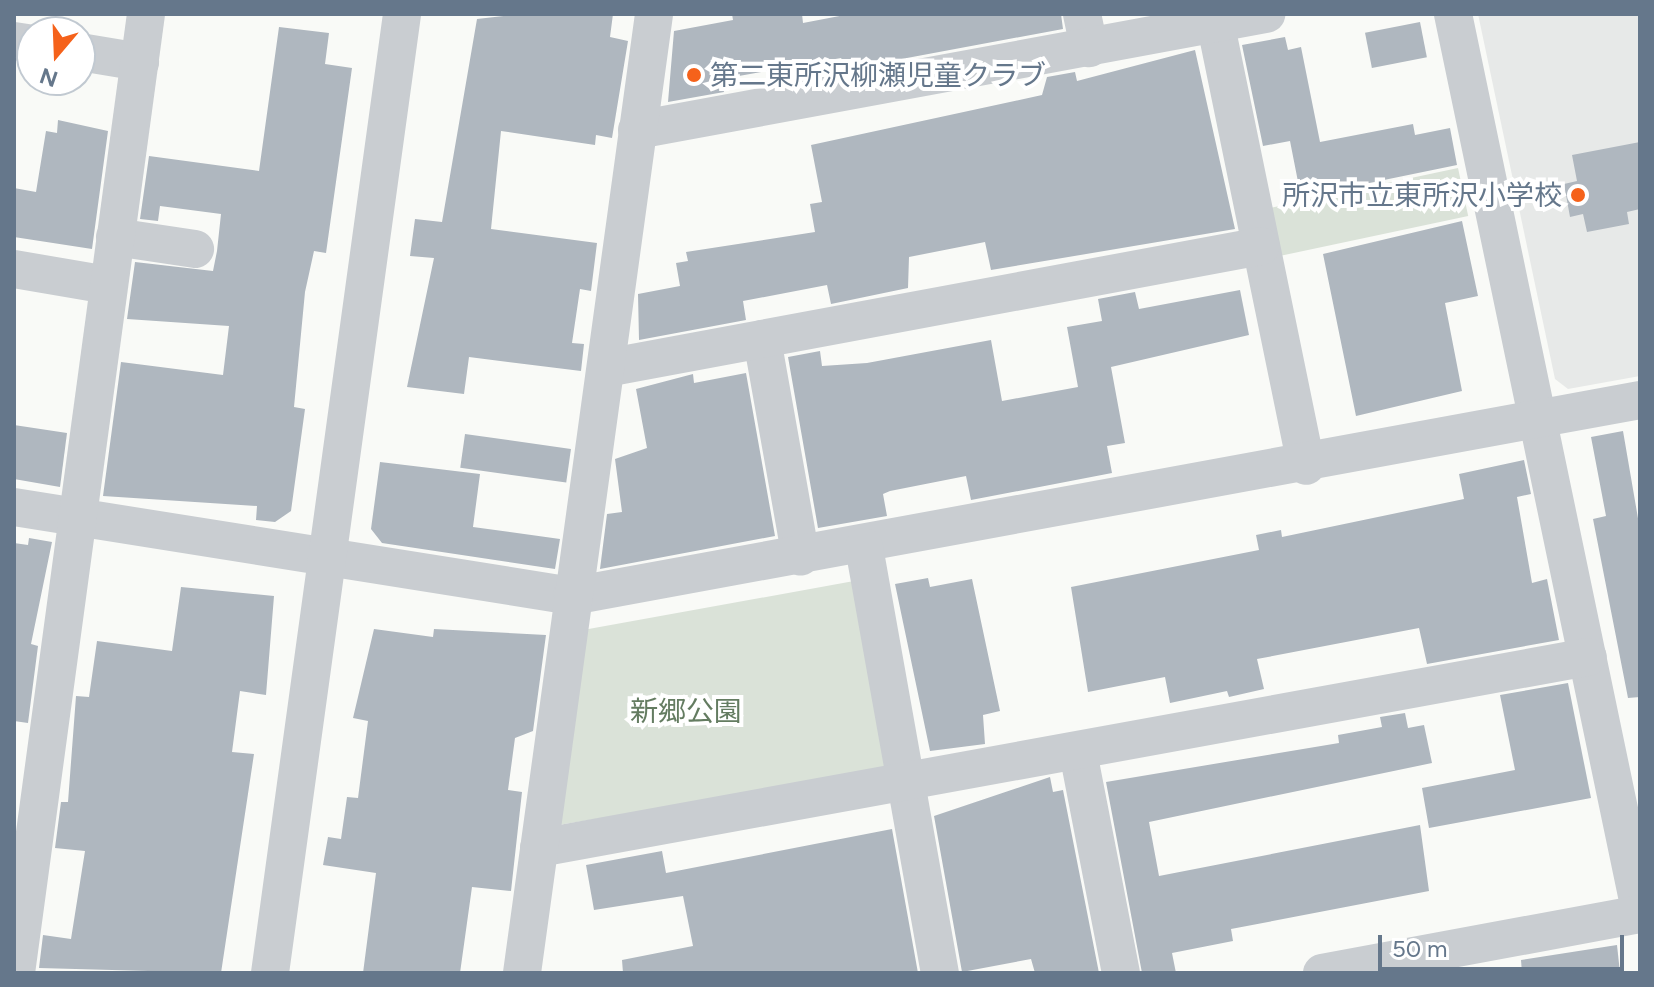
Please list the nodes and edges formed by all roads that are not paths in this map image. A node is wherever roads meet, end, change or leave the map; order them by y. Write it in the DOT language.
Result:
graph roads {
  1 [pos="146,14"];
  2 [pos="402,14"];
  3 [pos="654,14"];
  4 [pos="1453,14"];
  5 [pos="1258,15"];
  6 [pos="1216,26"];
  7 [pos="1086,31"];
  8 [pos="96,55"];
  9 [pos="140,62"];
  10 [pos="637,130"];
  11 [pos="115,237"];
  12 [pos="1261,246"];
  13 [pos="195,249"];
  14 [pos="14,269"];
  15 [pos="108,285"];
  16 [pos="762,339"];
  17 [pos="606,368"];
  18 [pos="1640,400"];
  19 [pos="1537,418"];
  20 [pos="1306,466"];
  21 [pos="14,507"];
  22 [pos="77,517"];
  23 [pos="864,547"];
  24 [pos="801,557"];
  25 [pos="330,558"];
  26 [pos="572,596"];
  27 [pos="1588,657"];
  28 [pos="30,738"];
  29 [pos="1078,752"];
  30 [pos="904,781"];
  31 [pos="539,848"];
  32 [pos="1640,912"];
  33 [pos="16,959"];
  34 [pos="270,973"];
  35 [pos="522,973"];
  36 [pos="940,973"];
  37 [pos="1121,973"];
  38 [pos="1322,973"];
  1 -- 9 [label="street"];
  2 -- 25 [label="street"];
  3 -- 10 [label="street"];
  4 -- 19 [label="street"];
  5 -- 6 [label="street"];
  6 -- 7 [label="street"];
  6 -- 12 [label="street"];
  7 -- 10 [label="street"];
  8 -- 9 [label="street"];
  9 -- 11 [label="street"];
  10 -- 17 [label="street"];
  11 -- 13 [label="street"];
  11 -- 15 [label="street"];
  12 -- 16 [label="street"];
  12 -- 20 [label="street"];
  14 -- 15 [label="street"];
  15 -- 22 [label="street"];
  16 -- 17 [label="street"];
  16 -- 24 [label="street"];
  17 -- 26 [label="street"];
  18 -- 19 [label="street"];
  19 -- 20 [label="street"];
  19 -- 27 [label="street"];
  20 -- 23 [label="street"];
  21 -- 22 [label="street"];
  22 -- 25 [label="street"];
  22 -- 28 [label="street"];
  23 -- 24 [label="street"];
  23 -- 30 [label="street"];
  24 -- 26 [label="street"];
  25 -- 26 [label="street"];
  25 -- 34 [label="street"];
  26 -- 31 [label="street"];
  27 -- 29 [label="street"];
  27 -- 32 [label="street"];
  28 -- 33 [label="street"];
  29 -- 30 [label="street"];
  29 -- 37 [label="street"];
  30 -- 31 [label="street"];
  30 -- 36 [label="street"];
  31 -- 35 [label="street"];
  32 -- 38 [label="street"];
}
